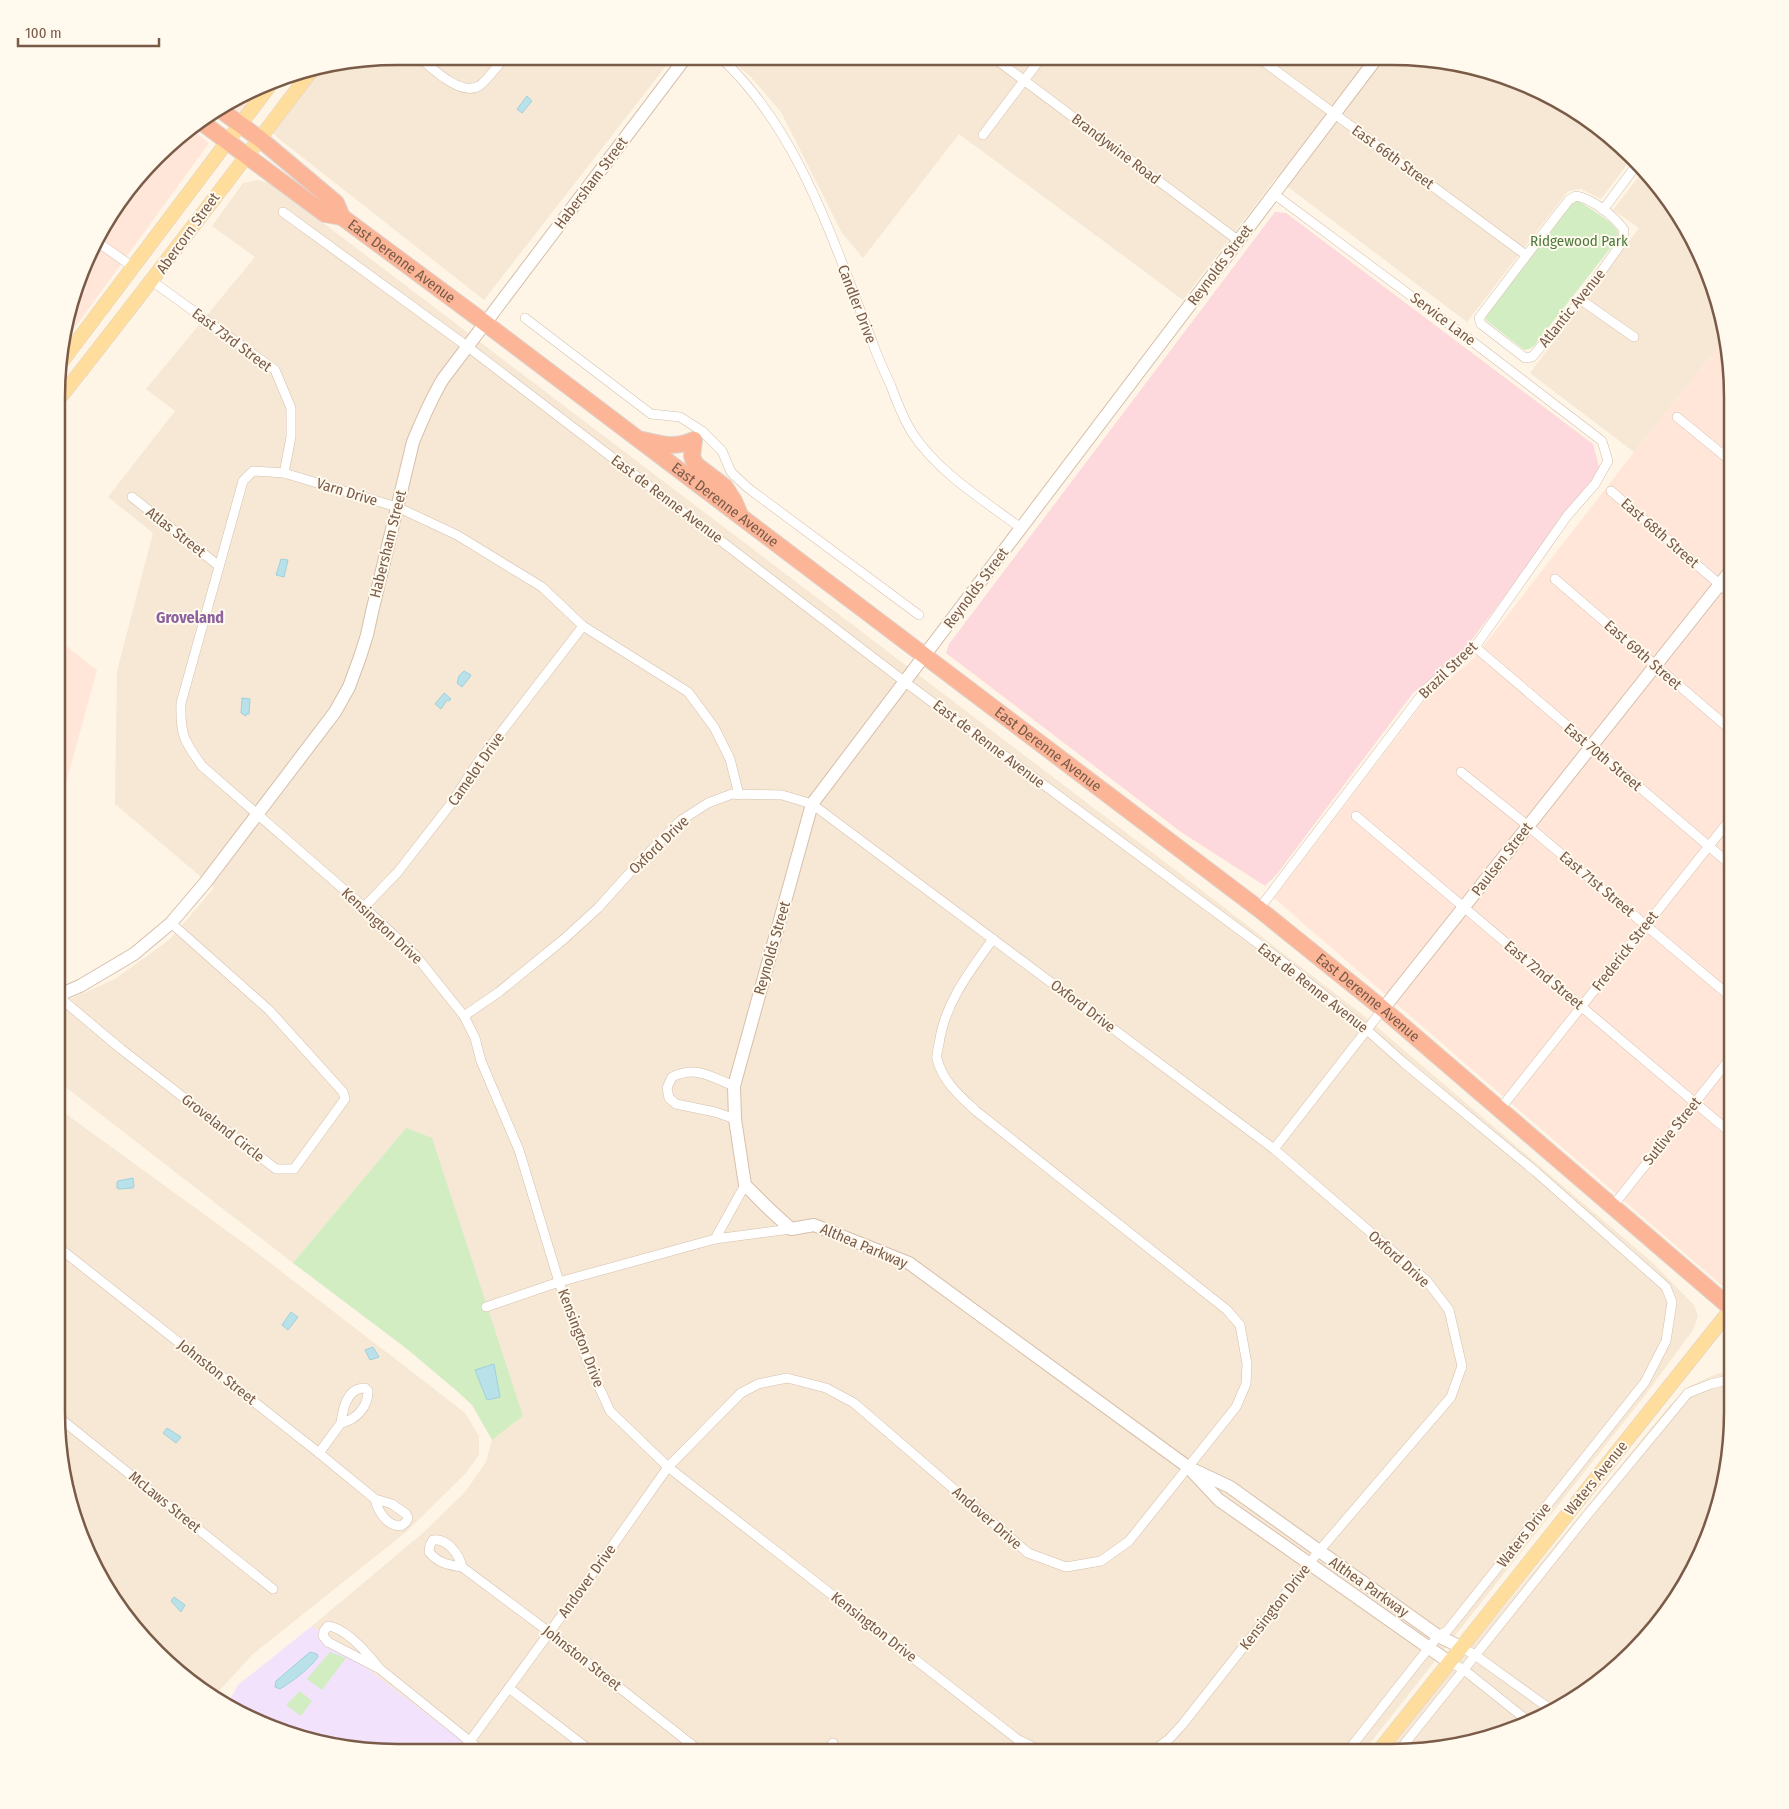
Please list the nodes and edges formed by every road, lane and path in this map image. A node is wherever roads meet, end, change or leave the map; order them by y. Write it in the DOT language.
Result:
graph roads {
  1 [pos="429,65"];
  2 [pos="497,65"];
  3 [pos="680,65"];
  4 [pos="729,65"];
  5 [pos="1003,65"];
  6 [pos="1036,65"];
  7 [pos="1268,65"];
  8 [pos="1371,65"];
  9 [pos="306,78"];
  10 [pos="1024,81"];
  11 [pos="264,93"];
  12 [pos="225,113"];
  13 [pos="1334,114"];
  14 [pos="241,124"];
  15 [pos="206,126"];
  16 [pos="983,135"];
  17 [pos="260,139"];
  18 [pos="228,142"];
  19 [pos="246,156"];
  20 [pos="1634,169"];
  21 [pos="1274,194"];
  22 [pos="1603,210"];
  23 [pos="283,212"];
  24 [pos="342,217"];
  25 [pos="1239,240"];
  26 [pos="102,245"];
  27 [pos="1526,255"];
  28 [pos="133,267"];
  29 [pos="152,281"];
  30 [pos="1581,300"];
  31 [pos="525,318"];
  32 [pos="486,323"];
  33 [pos="1634,337"];
  34 [pos="468,347"];
  35 [pos="68,353"];
  36 [pos="65,391"];
  37 [pos="1677,417"];
  38 [pos="639,440"];
  39 [pos="1605,450"];
  40 [pos="1724,455"];
  41 [pos="284,473"];
  42 [pos="1610,491"];
  43 [pos="132,497"];
  44 [pos="397,507"];
  45 [pos="740,517"];
  46 [pos="1021,528"];
  47 [pos="219,566"];
  48 [pos="1554,579"];
  49 [pos="1724,580"];
  50 [pos="1720,585"];
  51 [pos="1724,588"];
  52 [pos="919,615"];
  53 [pos="583,626"];
  54 [pos="1474,647"];
  55 [pos="924,655"];
  56 [pos="1656,666"];
  57 [pos="905,682"];
  58 [pos="1724,724"];
  59 [pos="1591,746"];
  60 [pos="1461,772"];
  61 [pos="739,795"];
  62 [pos="812,804"];
  63 [pos="258,814"];
  64 [pos="1356,816"];
  65 [pos="1528,826"];
  66 [pos="1724,827"];
  67 [pos="1709,846"];
  68 [pos="1724,859"];
  69 [pos="1464,906"];
  70 [pos="364,907"];
  71 [pos="1259,909"];
  72 [pos="171,923"];
  73 [pos="1646,925"];
  74 [pos="994,939"];
  75 [pos="1724,991"];
  76 [pos="65,993"];
  77 [pos="65,1001"];
  78 [pos="1582,1006"];
  79 [pos="1383,1009"];
  80 [pos="464,1016"];
  81 [pos="1367,1030"];
  82 [pos="1724,1066"];
  83 [pos="734,1086"];
  84 [pos="1695,1102"];
  85 [pos="1500,1109"];
  86 [pos="735,1119"];
  87 [pos="1724,1127"];
  88 [pos="1274,1149"];
  89 [pos="745,1185"];
  90 [pos="1612,1207"];
  91 [pos="791,1229"];
  92 [pos="715,1239"];
  93 [pos="65,1253"];
  94 [pos="559,1282"];
  95 [pos="1672,1302"];
  96 [pos="1724,1302"];
  97 [pos="486,1307"];
  98 [pos="1724,1319"];
  99 [pos="1724,1381"];
  100 [pos="65,1423"];
  101 [pos="341,1423"];
  102 [pos="319,1453"];
  103 [pos="668,1467"];
  104 [pos="1188,1467"];
  105 [pos="375,1499"];
  106 [pos="1319,1551"];
  107 [pos="1310,1564"];
  108 [pos="462,1566"];
  109 [pos="273,1589"];
  110 [pos="549,1632"];
  111 [pos="1438,1636"];
  112 [pos="1430,1647"];
  113 [pos="1461,1648"];
  114 [pos="1475,1655"];
  115 [pos="1449,1662"];
  116 [pos="380,1669"];
  117 [pos="1463,1669"];
  118 [pos="509,1688"];
  119 [pos="1546,1706"];
  120 [pos="1523,1717"];
  121 [pos="470,1741"];
  122 [pos="1405,1743"];
  123 [pos="468,1744"];
  124 [pos="474,1744"];
  125 [pos="582,1744"];
  126 [pos="690,1744"];
  127 [pos="1026,1744"];
  128 [pos="1162,1744"];
  129 [pos="1353,1744"];
  130 [pos="1384,1744"];
  1 -- 2 [label="street"];
  3 -- 32 [label="street, Habersham Street"];
  4 -- 46 [label="street, Candler Drive"];
  5 -- 10 [label="street, Brandywine Road"];
  6 -- 10 [label="street"];
  7 -- 13 [label="street, East 66th Street"];
  8 -- 13 [label="street, Reynolds Street"];
  9 -- 17 [label="main road, Abercorn Street"];
  10 -- 16 [label="street"];
  10 -- 25 [label="street, Brandywine Road"];
  11 -- 14 [label="main road, Abercorn Street"];
  12 -- 14 [label="highway, East Derenne Avenue"];
  13 -- 21 [label="street, Reynolds Street"];
  13 -- 27 [label="street, East 66th Street"];
  14 -- 17 [label="highway, East Derenne Avenue"];
  14 -- 18 [label="main road, Abercorn Street"];
  15 -- 18 [label="highway, East Derenne Avenue"];
  17 -- 19 [label="main road, Abercorn Street"];
  17 -- 24 [label="highway, East Derenne Avenue"];
  18 -- 19 [label="highway, East Derenne Avenue"];
  18 -- 28 [label="main road, Abercorn Street"];
  19 -- 24 [label="highway, East Derenne Avenue"];
  19 -- 29 [label="main road, Abercorn Street"];
  20 -- 22 [label="street"];
  21 -- 25 [label="street, Reynolds Street"];
  21 -- 39 [label="street, Service Lane"];
  22 -- 27 [label="street, Atlantic Avenue"];
  22 -- 30 [label="street, Atlantic Avenue"];
  23 -- 34 [label="street, East de Renne Avenue"];
  24 -- 32 [label="highway, East Derenne Avenue"];
  25 -- 46 [label="street, Reynolds Street"];
  26 -- 28 [label="street"];
  27 -- 30 [label="street, Atlantic Avenue"];
  28 -- 35 [label="main road, Abercorn Street"];
  29 -- 36 [label="main road, Abercorn Street"];
  29 -- 41 [label="street, East 73rd Street"];
  30 -- 33 [label="street"];
  31 -- 52 [label="street"];
  32 -- 34 [label="street, Habersham Street"];
  32 -- 38 [label="highway, East Derenne Avenue"];
  34 -- 44 [label="street, Habersham Street"];
  34 -- 57 [label="street, East de Renne Avenue"];
  37 -- 40 [label="street"];
  38 -- 45 [label="highway, East Derenne Avenue"];
  38 -- 45 [label="highway"];
  39 -- 54 [label="street, Brazil Street"];
  41 -- 44 [label="street, Varn Drive"];
  41 -- 47 [label="street, Varn Drive"];
  42 -- 50 [label="street, East 68th Street"];
  43 -- 47 [label="street, Atlas Street"];
  44 -- 53 [label="street, Varn Drive"];
  44 -- 63 [label="street, Habersham Street"];
  45 -- 55 [label="highway, East Derenne Avenue"];
  46 -- 55 [label="street, Reynolds Street"];
  47 -- 63 [label="street, Varn Drive"];
  48 -- 56 [label="street, East 69th Street"];
  49 -- 50 [label="street, Paulsen Street"];
  50 -- 51 [label="street, East 68th Street"];
  50 -- 56 [label="street, Paulsen Street"];
  53 -- 61 [label="street, Varn Drive"];
  53 -- 70 [label="street, Camelot Drive"];
  54 -- 59 [label="street, East 70th Street"];
  54 -- 71 [label="street, Brazil Street"];
  55 -- 57 [label="street, Reynolds Street"];
  55 -- 71 [label="highway, East Derenne Avenue"];
  56 -- 58 [label="street, East 69th Street"];
  56 -- 59 [label="street, Paulsen Street"];
  57 -- 62 [label="street, Reynolds Street"];
  57 -- 81 [label="street, East de Renne Avenue"];
  59 -- 65 [label="street, Paulsen Street"];
  59 -- 67 [label="street, East 70th Street"];
  60 -- 65 [label="street, East 71st Street"];
  61 -- 62 [label="street, Oxford Drive"];
  61 -- 80 [label="street, Oxford Drive"];
  62 -- 74 [label="street, Oxford Drive"];
  62 -- 83 [label="street, Reynolds Street"];
  63 -- 70 [label="street, Kensington Drive"];
  63 -- 72 [label="street, Habersham Street"];
  64 -- 69 [label="street, East 72nd Street"];
  65 -- 69 [label="street, Paulsen Street"];
  65 -- 73 [label="street, East 71st Street"];
  66 -- 67 [label="street, Frederick Street"];
  67 -- 68 [label="street, East 70th Street"];
  67 -- 73 [label="street, Frederick Street"];
  69 -- 78 [label="street, East 72nd Street"];
  69 -- 79 [label="street, Paulsen Street"];
  70 -- 80 [label="street, Kensington Drive"];
  71 -- 79 [label="highway, East Derenne Avenue"];
  72 -- 76 [label="street, Habersham Street"];
  72 -- 77 [label="street, Groveland Circle"];
  73 -- 75 [label="street, East 71st Street"];
  73 -- 78 [label="street, Frederick Street"];
  74 -- 88 [label="street, Oxford Drive"];
  74 -- 104 [label="street, Andover Drive"];
  78 -- 84 [label="street, East 72nd Street"];
  78 -- 85 [label="street, Frederick Street"];
  79 -- 81 [label="street, Paulsen Street"];
  79 -- 85 [label="highway, East Derenne Avenue"];
  80 -- 94 [label="street, Kensington Drive"];
  81 -- 88 [label="street, Paulsen Street"];
  81 -- 95 [label="street, East de Renne Avenue"];
  82 -- 84 [label="street, Sutlive Street"];
  83 -- 86 [label="street, Reynolds Street"];
  83 -- 86 [label="street"];
  84 -- 87 [label="street, East 72nd Street"];
  84 -- 90 [label="street, Sutlive Street"];
  85 -- 90 [label="highway, East Derenne Avenue"];
  86 -- 89 [label="street, Reynolds Street"];
  88 -- 106 [label="street, Oxford Drive"];
  89 -- 91 [label="street"];
  89 -- 92 [label="street"];
  90 -- 96 [label="highway, East Derenne Avenue"];
  91 -- 92 [label="street, Althea Parkway"];
  91 -- 104 [label="street, Althea Parkway"];
  92 -- 94 [label="street, Althea Parkway"];
  93 -- 102 [label="street, Johnston Street"];
  94 -- 97 [label="street, Althea Parkway"];
  94 -- 103 [label="street, Kensington Drive"];
  95 -- 111 [label="street, Waters Drive"];
  98 -- 113 [label="main road, Waters Avenue"];
  99 -- 114 [label="street"];
  100 -- 109 [label="street, McLaws Street"];
  101 -- 102 [label="street"];
  102 -- 105 [label="street, Johnston Street"];
  103 -- 104 [label="street, Andover Drive"];
  103 -- 110 [label="street, Andover Drive"];
  103 -- 127 [label="street, Kensington Drive"];
  104 -- 106 [label="street, Althea Parkway"];
  104 -- 107 [label="street, Althea Parkway"];
  106 -- 107 [label="street, Kensington Drive"];
  106 -- 111 [label="street, Althea Parkway"];
  107 -- 112 [label="street, Althea Parkway"];
  107 -- 128 [label="street, Kensington Drive"];
  108 -- 110 [label="street, Johnston Street"];
  110 -- 118 [label="street, Andover Drive"];
  110 -- 126 [label="street, Johnston Street"];
  111 -- 112 [label="street, Waters Drive"];
  111 -- 113 [label="street, Althea Parkway"];
  112 -- 115 [label="street, Althea Parkway"];
  112 -- 129 [label="street, Waters Drive"];
  113 -- 114 [label="street, Althea Parkway"];
  113 -- 115 [label="main road"];
  114 -- 117 [label="street"];
  114 -- 119 [label="street, Althea Parkway"];
  115 -- 117 [label="street, Althea Parkway"];
  115 -- 130 [label="main road"];
  116 -- 116 [label="street"];
  116 -- 121 [label="street"];
  117 -- 120 [label="street, Althea Parkway"];
  117 -- 122 [label="street"];
  118 -- 121 [label="street, Andover Drive"];
  118 -- 125 [label="street"];
  121 -- 123 [label="street, Andover Drive"];
  121 -- 124 [label="street"];
}
